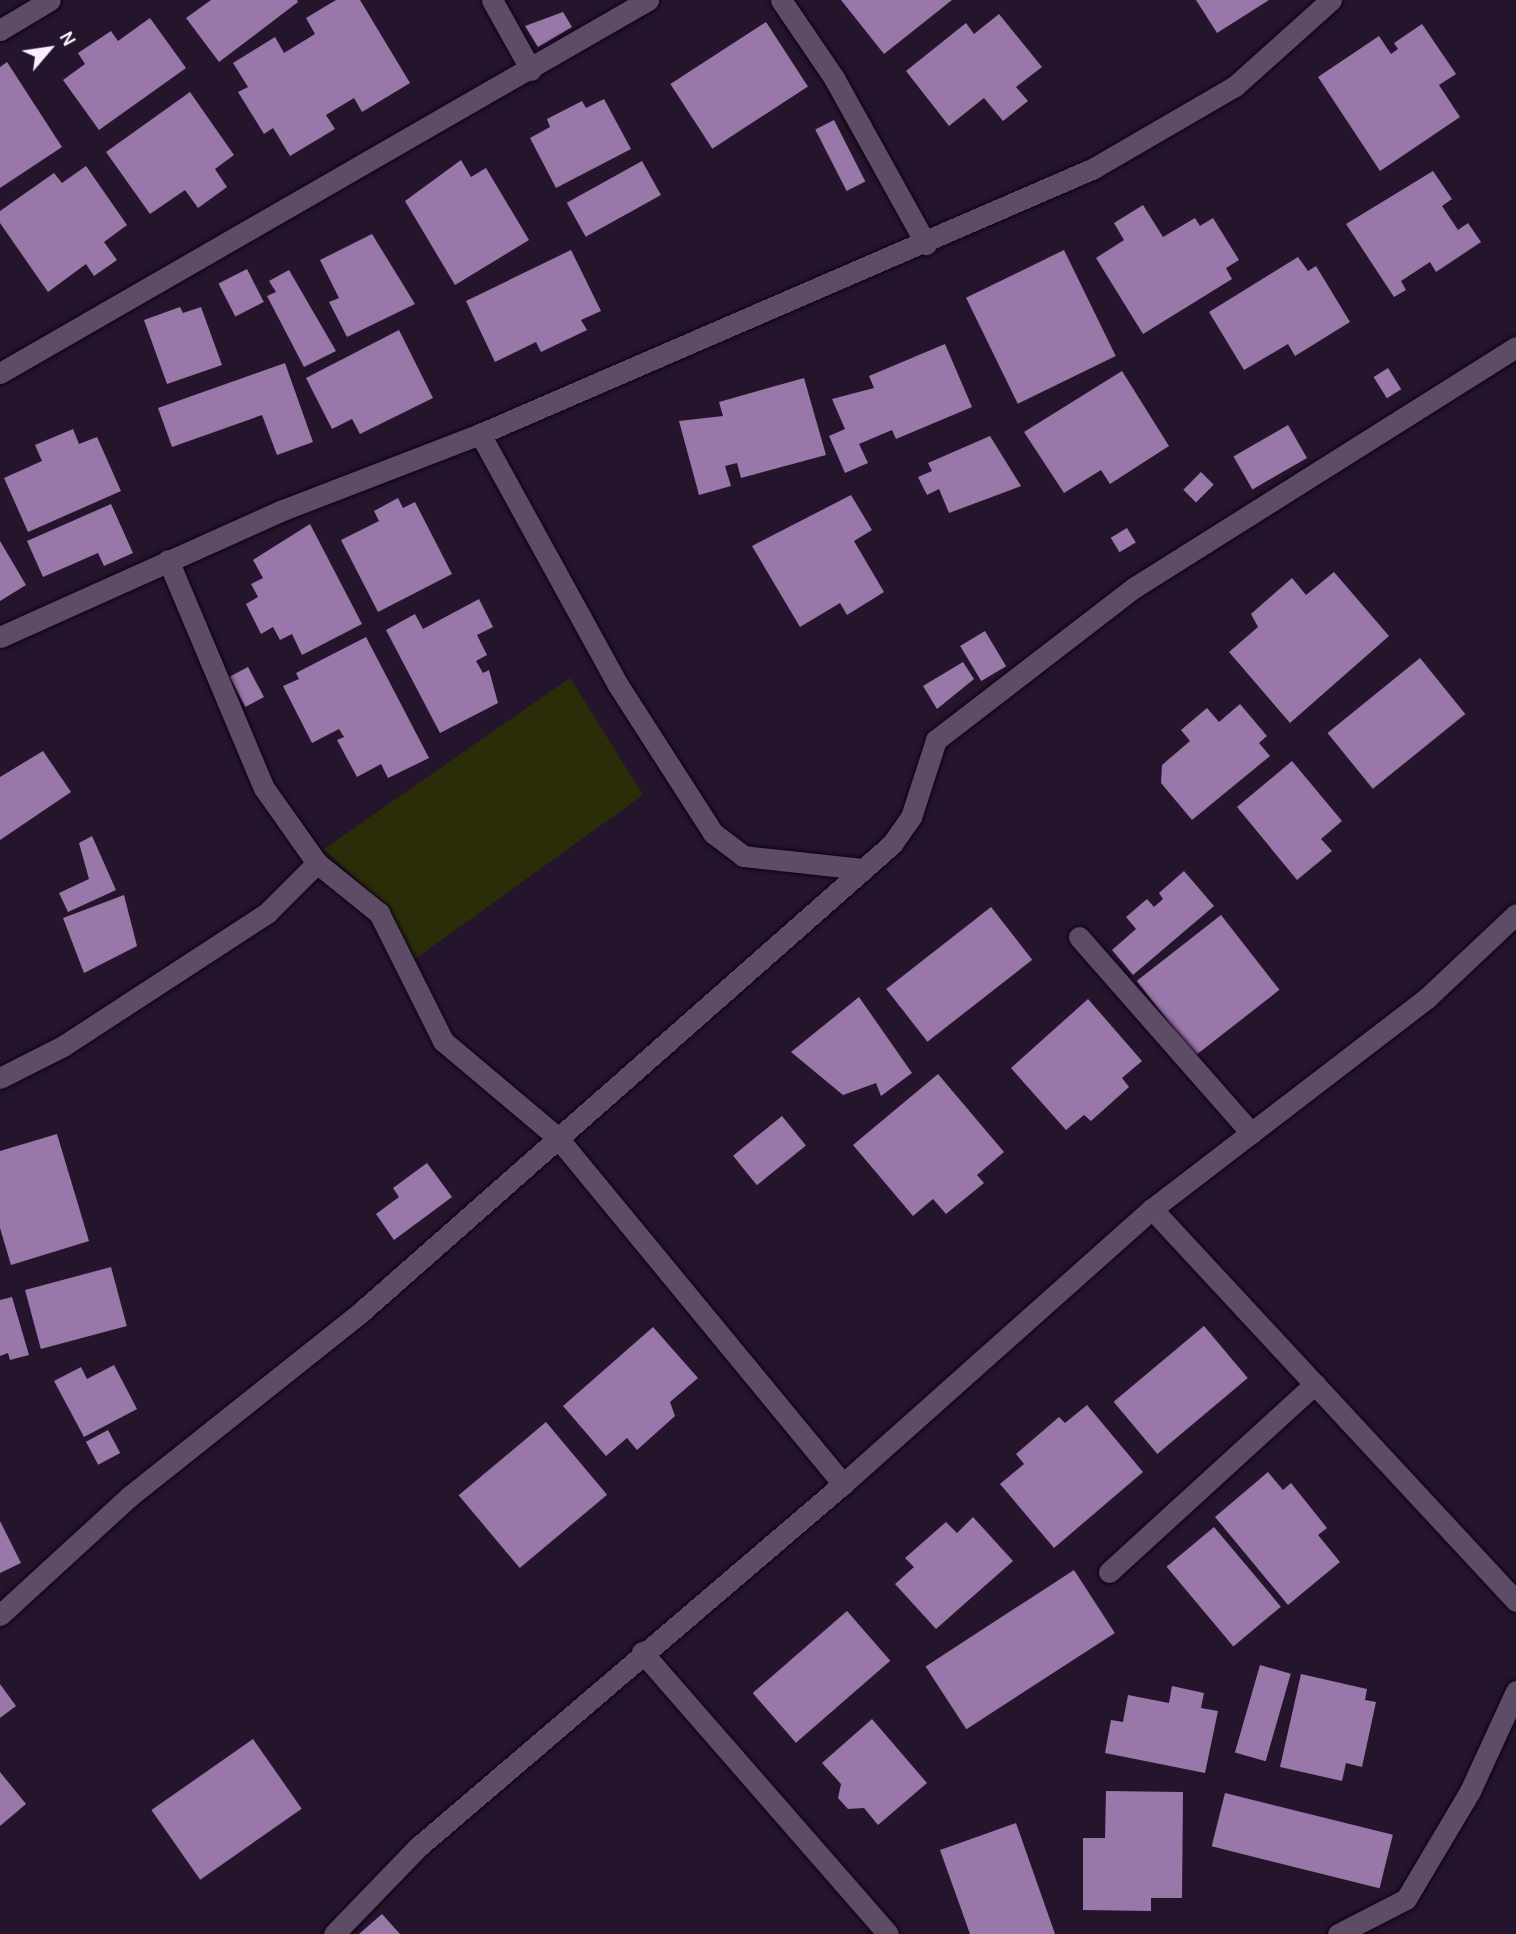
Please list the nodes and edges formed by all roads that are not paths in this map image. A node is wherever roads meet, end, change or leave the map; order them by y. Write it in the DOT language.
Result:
graph roads {
  1 [pos="50,0"];
  2 [pos="492,0"];
  3 [pos="648,0"];
  4 [pos="782,0"];
  5 [pos="1331,0"];
  6 [pos="0,30"];
  7 [pos="531,70"];
  8 [pos="926,244"];
  9 [pos="1516,347"];
  10 [pos="0,373"];
  11 [pos="480,434"];
  12 [pos="168,560"];
  13 [pos="0,637"];
  14 [pos="317,863"];
  15 [pos="863,869"];
  16 [pos="1516,914"];
  17 [pos="1079,937"];
  18 [pos="0,1078"];
  19 [pos="1251,1133"];
  20 [pos="557,1137"];
  21 [pos="1152,1209"];
  22 [pos="1315,1384"];
  23 [pos="843,1484"];
  24 [pos="1109,1572"];
  25 [pos="1514,1593"];
  26 [pos="0,1615"];
  27 [pos="642,1652"];
  28 [pos="1516,1691"];
  29 [pos="334,1934"];
  30 [pos="888,1934"];
  31 [pos="1338,1934"];
  1 -- 6 [label="street"];
  2 -- 7 [label="street"];
  3 -- 7 [label="street"];
  4 -- 8 [label="street"];
  5 -- 8 [label="street"];
  7 -- 10 [label="street"];
  8 -- 11 [label="street"];
  9 -- 15 [label="street"];
  11 -- 12 [label="street"];
  11 -- 15 [label="street"];
  12 -- 13 [label="street"];
  12 -- 14 [label="street"];
  14 -- 18 [label="street"];
  14 -- 20 [label="street"];
  15 -- 20 [label="street"];
  16 -- 19 [label="street"];
  17 -- 19 [label="street"];
  19 -- 21 [label="street"];
  20 -- 23 [label="street"];
  20 -- 26 [label="street"];
  21 -- 22 [label="street"];
  21 -- 23 [label="street"];
  22 -- 24 [label="street"];
  22 -- 25 [label="street"];
  23 -- 27 [label="street"];
  27 -- 29 [label="street"];
  27 -- 30 [label="street"];
  28 -- 31 [label="street"];
}
